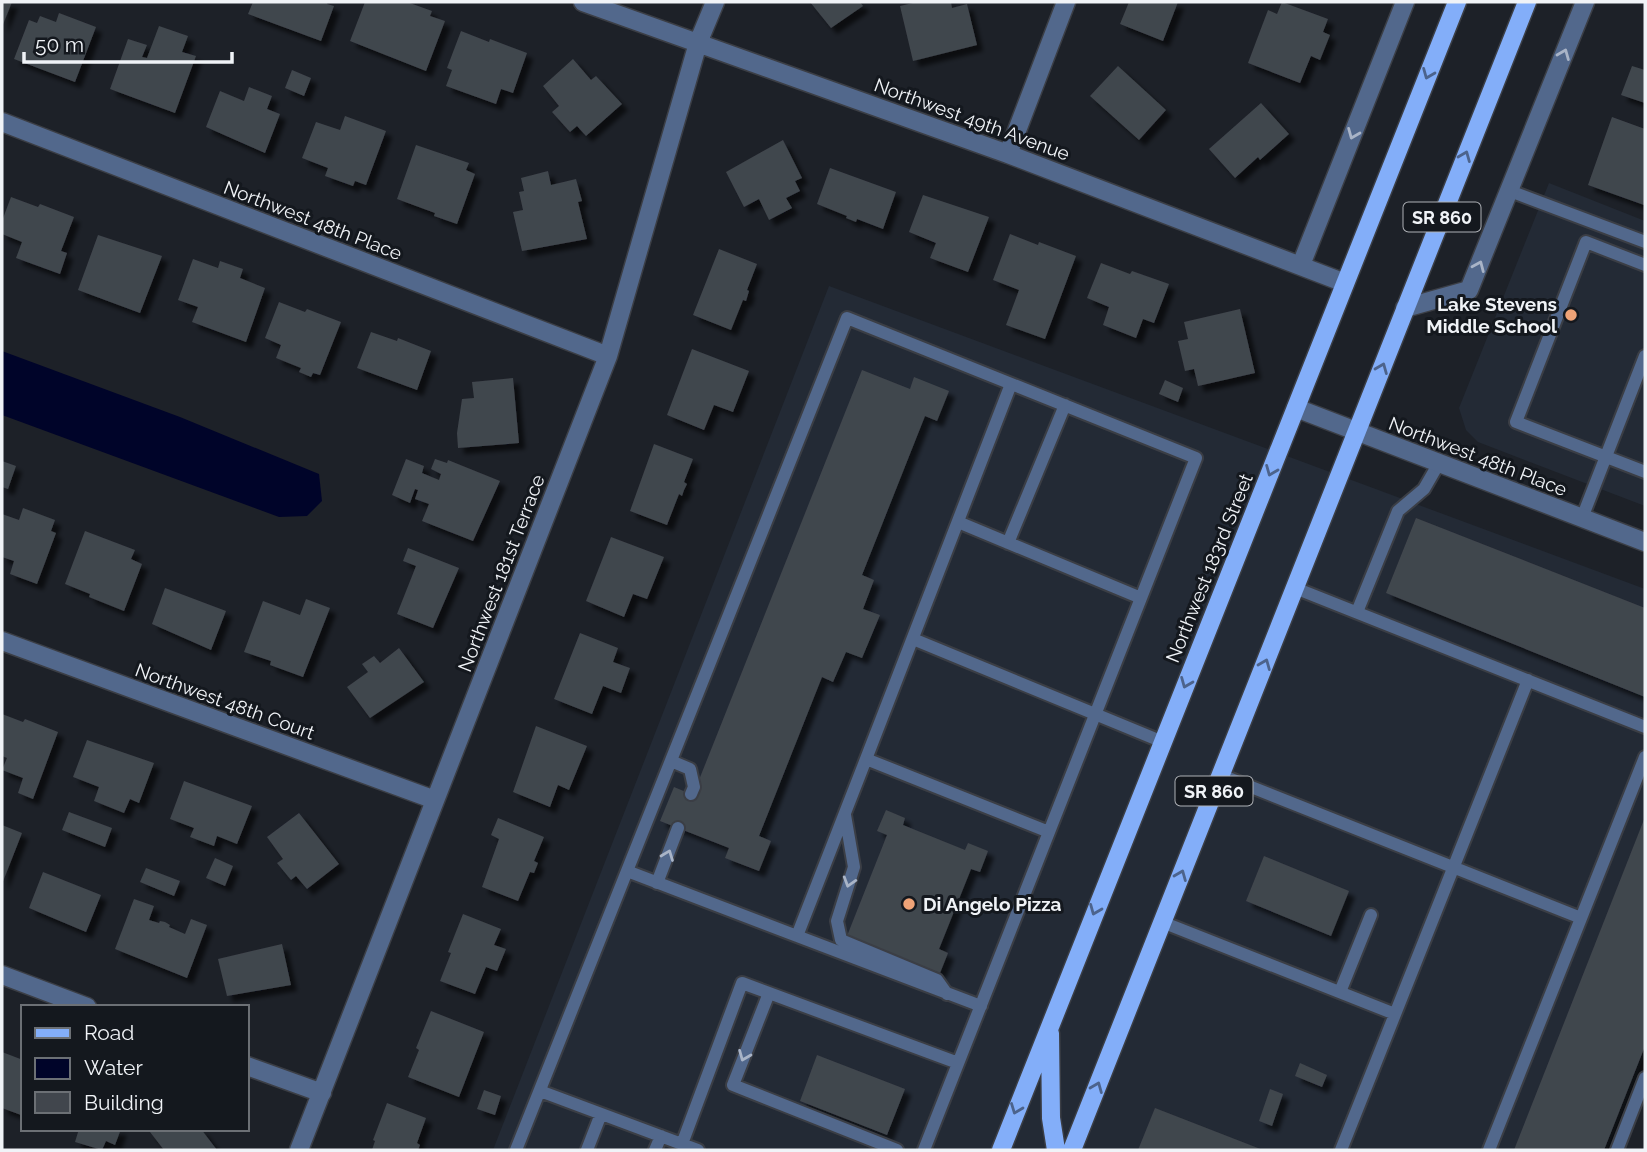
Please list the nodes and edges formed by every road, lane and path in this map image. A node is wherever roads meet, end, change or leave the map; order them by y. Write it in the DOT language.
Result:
graph roads {
  1 [pos="583,2"];
  2 [pos="715,2"];
  3 [pos="1066,2"];
  4 [pos="1405,2"];
  5 [pos="1457,2"];
  6 [pos="1527,2"];
  7 [pos="1585,2"];
  8 [pos="698,43"];
  9 [pos="2,122"];
  10 [pos="1008,153"];
  11 [pos="1510,191"];
  12 [pos="1645,242"];
  13 [pos="1301,265"];
  14 [pos="1645,265"];
  15 [pos="1345,283"];
  16 [pos="1405,308"];
  17 [pos="608,356"];
  18 [pos="1645,356"];
  19 [pos="1011,384"];
  20 [pos="1065,405"];
  21 [pos="1296,408"];
  22 [pos="1357,431"];
  23 [pos="1606,457"];
  24 [pos="1439,463"];
  25 [pos="1645,472"];
  26 [pos="1582,518"];
  27 [pos="958,522"];
  28 [pos="1008,542"];
  29 [pos="1645,542"];
  30 [pos="1295,587"];
  31 [pos="1142,598"];
  32 [pos="1357,612"];
  33 [pos="912,639"];
  34 [pos="2,641"];
  35 [pos="1528,680"];
  36 [pos="1096,714"];
  37 [pos="1645,727"];
  38 [pos="1163,742"];
  39 [pos="1645,757"];
  40 [pos="866,759"];
  41 [pos="671,761"];
  42 [pos="1221,775"];
  43 [pos="691,794"];
  44 [pos="435,800"];
  45 [pos="844,815"];
  46 [pos="678,828"];
  47 [pos="1049,832"];
  48 [pos="1454,867"];
  49 [pos="627,871"];
  50 [pos="657,883"];
  51 [pos="1371,915"];
  52 [pos="1581,918"];
  53 [pos="1162,922"];
  54 [pos="797,936"];
  55 [pos="2,975"];
  56 [pos="1340,992"];
  57 [pos="769,993"];
  58 [pos="947,993"];
  59 [pos="82,1005"];
  60 [pos="981,1006"];
  61 [pos="1395,1014"];
  62 [pos="1050,1023"];
  63 [pos="958,1063"];
  64 [pos="248,1066"];
  65 [pos="1645,1078"];
  66 [pos="540,1091"];
  67 [pos="322,1093"];
  68 [pos="601,1114"];
  69 [pos="661,1136"];
  70 [pos="682,1144"];
  71 [pos="299,1150"];
  72 [pos="516,1150"];
  73 [pos="587,1150"];
  74 [pos="655,1150"];
  75 [pos="698,1150"];
  76 [pos="897,1150"];
  77 [pos="924,1150"];
  78 [pos="1001,1150"];
  79 [pos="1056,1150"];
  80 [pos="1072,1150"];
  81 [pos="1341,1150"];
  82 [pos="1489,1150"];
  83 [pos="1617,1150"];
  1 -- 8 [label="street, Northwest 49th Avenue"];
  2 -- 8 [label="street, Northwest 181st Terrace"];
  3 -- 10 [label="street"];
  4 -- 13 [label="street, one-way"];
  5 -- 15 [label="main road, Northwest 183rd Street / SR 860, one-way"];
  16 -- 6 [label="main road, SR 860, one-way"];
  11 -- 7 [label="street, one-way"];
  8 -- 10 [label="street, Northwest 49th Avenue"];
  8 -- 17 [label="street, Northwest 181st Terrace"];
  9 -- 17 [label="street, Northwest 48th Place"];
  10 -- 13 [label="street, Northwest 49th Avenue"];
  11 -- 12 [label="lane"];
  16 -- 11 [label="street, one-way"];
  13 -- 15 [label="street, Northwest 49th Avenue"];
  14 -- 23 [label="lane"];
  15 -- 21 [label="main road, Northwest 183rd Street / SR 860"];
  22 -- 16 [label="main road, SR 860, one-way"];
  17 -- 44 [label="street, Northwest 181st Terrace"];
  18 -- 23 [label="lane"];
  19 -- 20 [label="lane"];
  19 -- 27 [label="lane"];
  19 -- 41 [label="lane"];
  20 -- 28 [label="lane"];
  20 -- 31 [label="lane"];
  21 -- 22 [label="street, Northwest 48th Place"];
  21 -- 38 [label="main road, Northwest 183rd Street / SR 860, one-way"];
  22 -- 24 [label="street, Northwest 48th Place"];
  22 -- 30 [label="main road, SR 860"];
  23 -- 25 [label="lane"];
  23 -- 26 [label="lane"];
  24 -- 26 [label="street, Northwest 48th Place"];
  24 -- 32 [label="lane"];
  26 -- 29 [label="street, Northwest 48th Place"];
  27 -- 28 [label="lane"];
  27 -- 33 [label="lane"];
  28 -- 31 [label="lane"];
  30 -- 32 [label="lane"];
  42 -- 30 [label="main road, SR 860, one-way"];
  31 -- 36 [label="lane"];
  32 -- 35 [label="lane"];
  33 -- 36 [label="lane"];
  33 -- 40 [label="lane"];
  34 -- 44 [label="street, Northwest 48th Court"];
  35 -- 37 [label="lane"];
  35 -- 48 [label="lane"];
  36 -- 38 [label="lane"];
  36 -- 47 [label="lane"];
  38 -- 62 [label="main road, Northwest 183rd Street / SR 860, one-way"];
  39 -- 52 [label="lane"];
  40 -- 45 [label="lane"];
  40 -- 47 [label="lane"];
  41 -- 43 [label="lane"];
  41 -- 49 [label="lane"];
  42 -- 48 [label="lane"];
  53 -- 42 [label="main road, SR 860, one-way"];
  44 -- 67 [label="street, Northwest 181st Terrace"];
  45 -- 54 [label="lane"];
  45 -- 58 [label="lane, one-way"];
  50 -- 46 [label="lane, one-way"];
  47 -- 60 [label="lane"];
  48 -- 52 [label="lane"];
  48 -- 61 [label="lane"];
  49 -- 50 [label="lane"];
  49 -- 66 [label="lane"];
  50 -- 54 [label="lane"];
  51 -- 56 [label="lane"];
  52 -- 82 [label="lane"];
  53 -- 56 [label="lane"];
  80 -- 53 [label="main road, SR 860, one-way"];
  54 -- 58 [label="lane"];
  55 -- 59 [label="street"];
  56 -- 61 [label="lane"];
  57 -- 63 [label="lane"];
  57 -- 70 [label="lane"];
  57 -- 76 [label="lane, one-way"];
  58 -- 60 [label="lane"];
  60 -- 63 [label="lane"];
  61 -- 81 [label="lane"];
  62 -- 78 [label="main road, Northwest 183rd Street / SR 860, one-way"];
  62 -- 79 [label="main road"];
  63 -- 77 [label="lane"];
  64 -- 67 [label="street"];
  65 -- 83 [label="lane"];
  66 -- 68 [label="lane"];
  66 -- 72 [label="lane"];
  67 -- 71 [label="street, Northwest 181st Terrace"];
  68 -- 69 [label="lane"];
  68 -- 73 [label="lane"];
  69 -- 70 [label="lane"];
  69 -- 74 [label="lane"];
  70 -- 75 [label="lane"];
}
